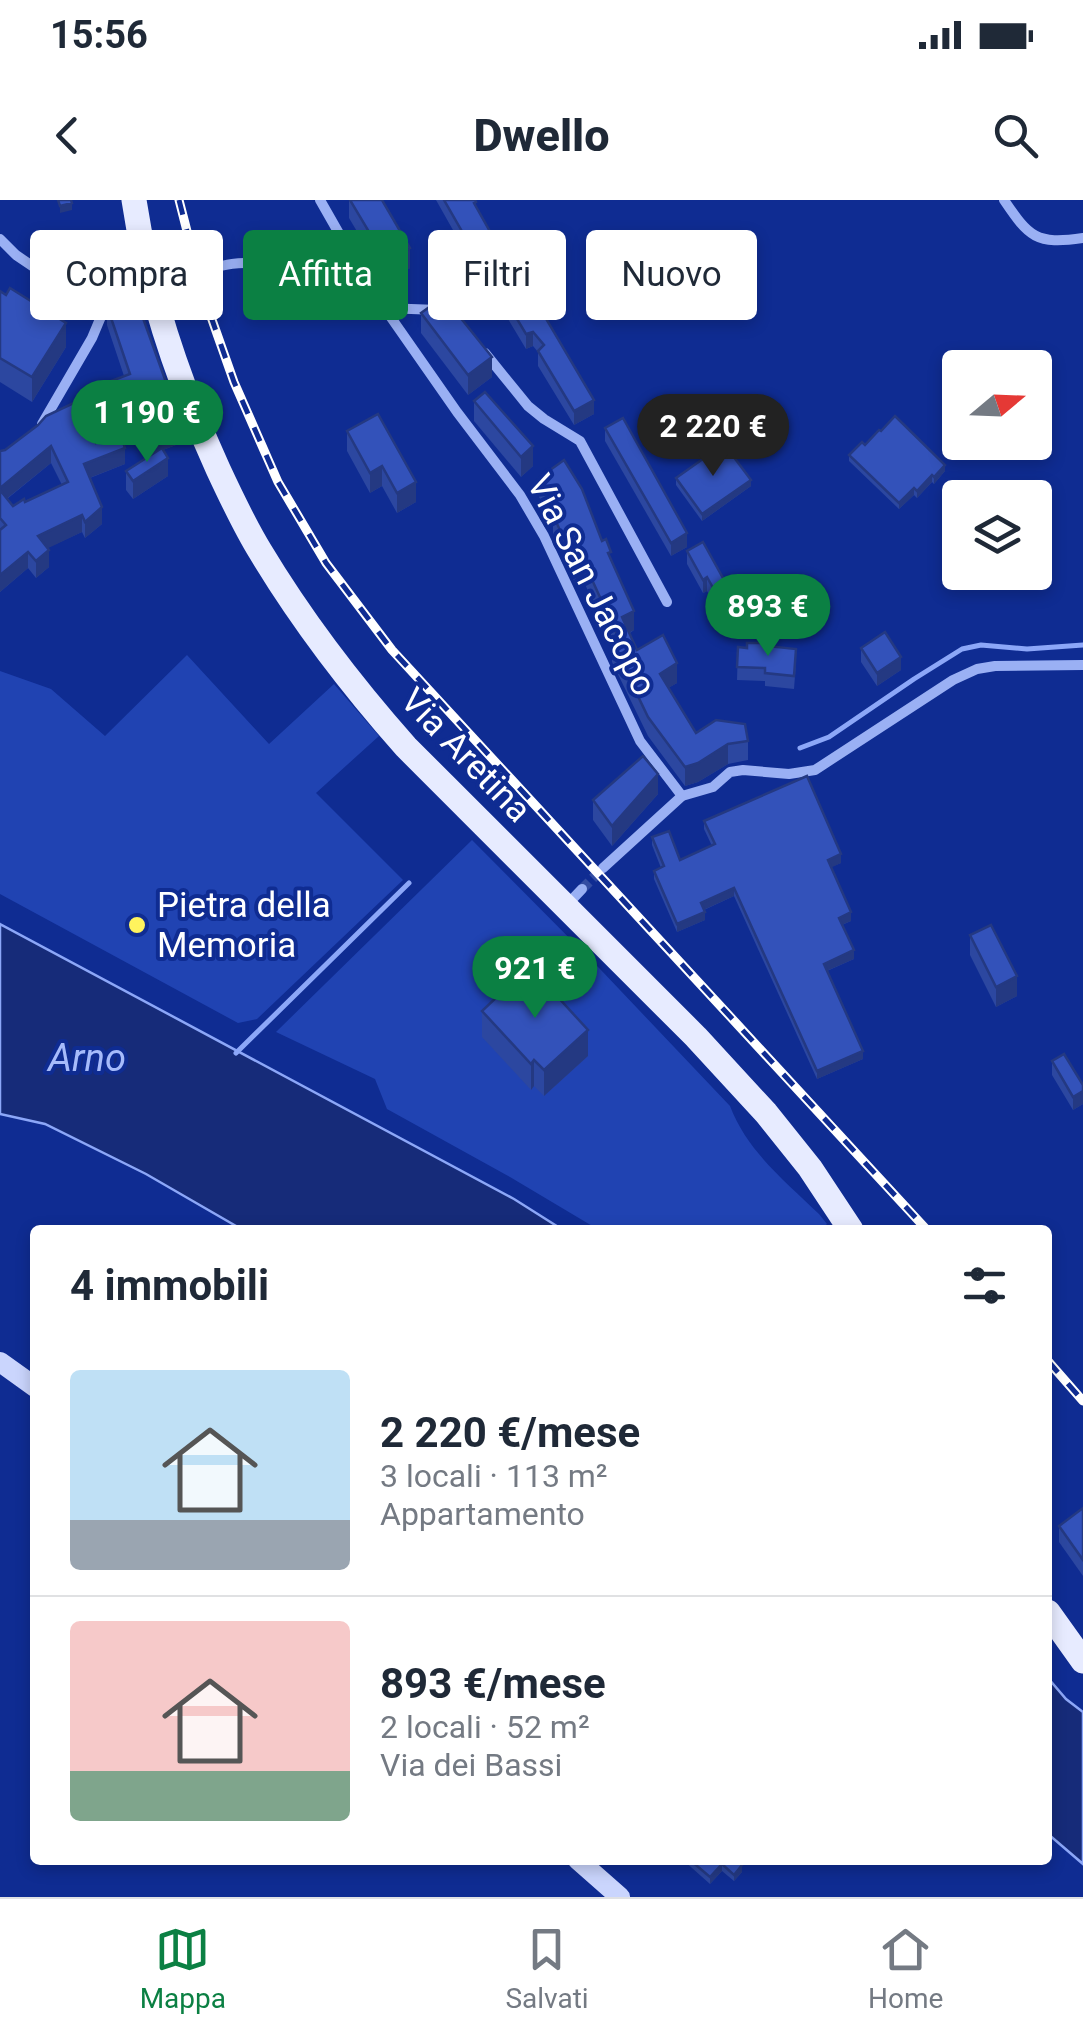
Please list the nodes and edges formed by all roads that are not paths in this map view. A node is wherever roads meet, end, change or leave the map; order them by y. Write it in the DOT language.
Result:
graph roads {
  1 [pos="134,200"];
  2 [pos="320,200"];
  3 [pos="1004,200"];
  4 [pos="139,230"];
  5 [pos="336,230"];
  6 [pos="1083,238"];
  7 [pos="0,239"];
  8 [pos="30,266"];
  9 [pos="99,320"];
  10 [pos="162,320"];
  11 [pos="392,320"];
  12 [pos="473,338"];
  13 [pos="32,435"];
  14 [pos="668,602"];
  15 [pos="1083,665"];
  16 [pos="682,796"];
  17 [pos="603,868"];
  18 [pos="848,1225"];
  19 [pos="0,1362"];
  20 [pos="30,1383"];
  21 [pos="1052,1617"];
  22 [pos="1083,1660"];
  23 [pos="584,1865"];
  24 [pos="620,1897"];
  1 -- 4 [label="main road, Via Aretina"];
  2 -- 5 [label="street, Via San Jacopo"];
  3 -- 6 [label="street"];
  7 -- 8 [label="street"];
  9 -- 13 [label="street"];
  10 -- 18 [label="main road, Via Aretina"];
  11 -- 16 [label="street, Via San Jacopo"];
  12 -- 14 [label="street"];
  15 -- 16 [label="street"];
  16 -- 17 [label="street"];
  19 -- 20 [label="main road"];
  21 -- 22 [label="main road"];
  23 -- 24 [label="main road"];
}
